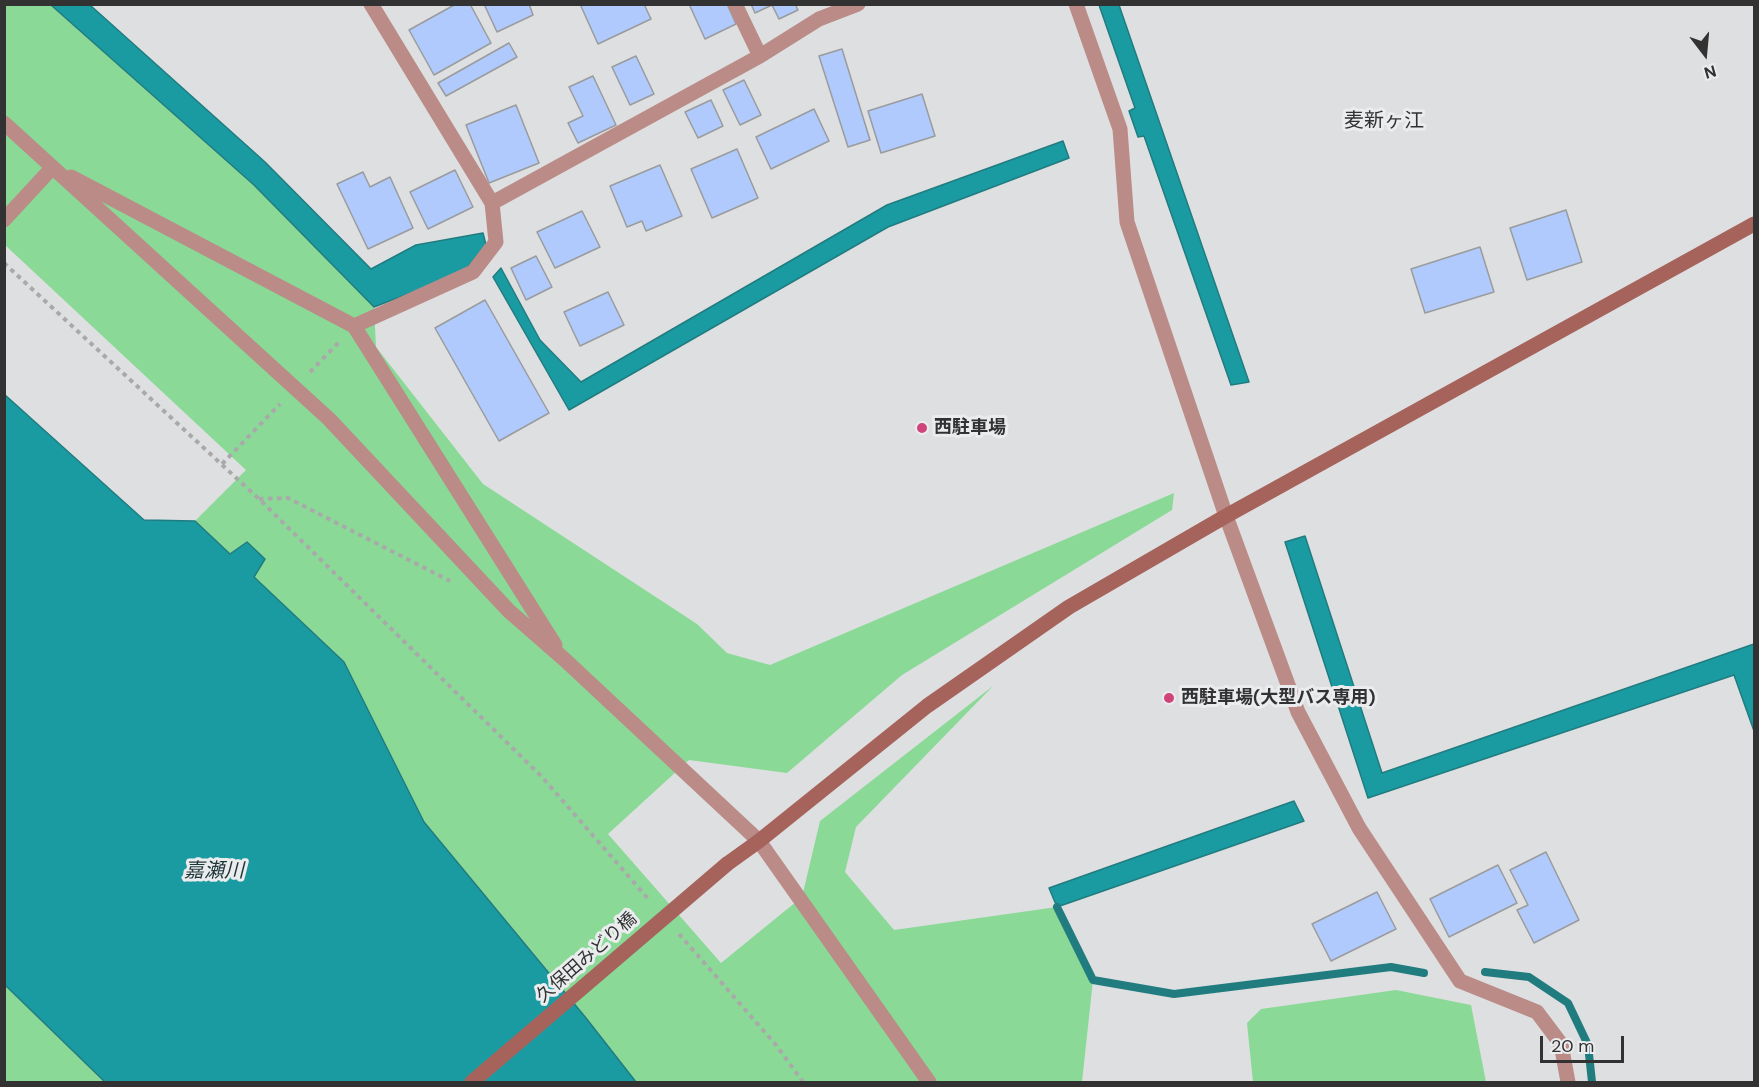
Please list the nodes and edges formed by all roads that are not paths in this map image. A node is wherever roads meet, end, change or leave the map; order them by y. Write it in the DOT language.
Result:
graph roads {
  1 [pos="371,4"];
  2 [pos="735,4"];
  3 [pos="858,4"];
  4 [pos="1076,4"];
  5 [pos="760,56"];
  6 [pos="4,123"];
  7 [pos="52,168"];
  8 [pos="492,203"];
  9 [pos="4,220"];
  10 [pos="1755,224"];
  11 [pos="354,326"];
  12 [pos="1226,516"];
  13 [pos="564,659"];
  14 [pos="759,841"];
  15 [pos="472,1083"];
  16 [pos="929,1083"];
  17 [pos="1568,1083"];
  1 -- 8 [label="street"];
  2 -- 5 [label="street"];
  3 -- 5 [label="street"];
  4 -- 12 [label="street"];
  5 -- 8 [label="street"];
  6 -- 7 [label="street"];
  7 -- 9 [label="street"];
  7 -- 11 [label="street"];
  7 -- 13 [label="street"];
  8 -- 11 [label="street"];
  10 -- 12 [label="street, 久保田みどり橋"];
  11 -- 13 [label="street"];
  12 -- 14 [label="street, 久保田みどり橋"];
  12 -- 17 [label="street"];
  13 -- 14 [label="street"];
  14 -- 15 [label="street, 久保田みどり橋, bridge"];
  14 -- 16 [label="street"];
}
